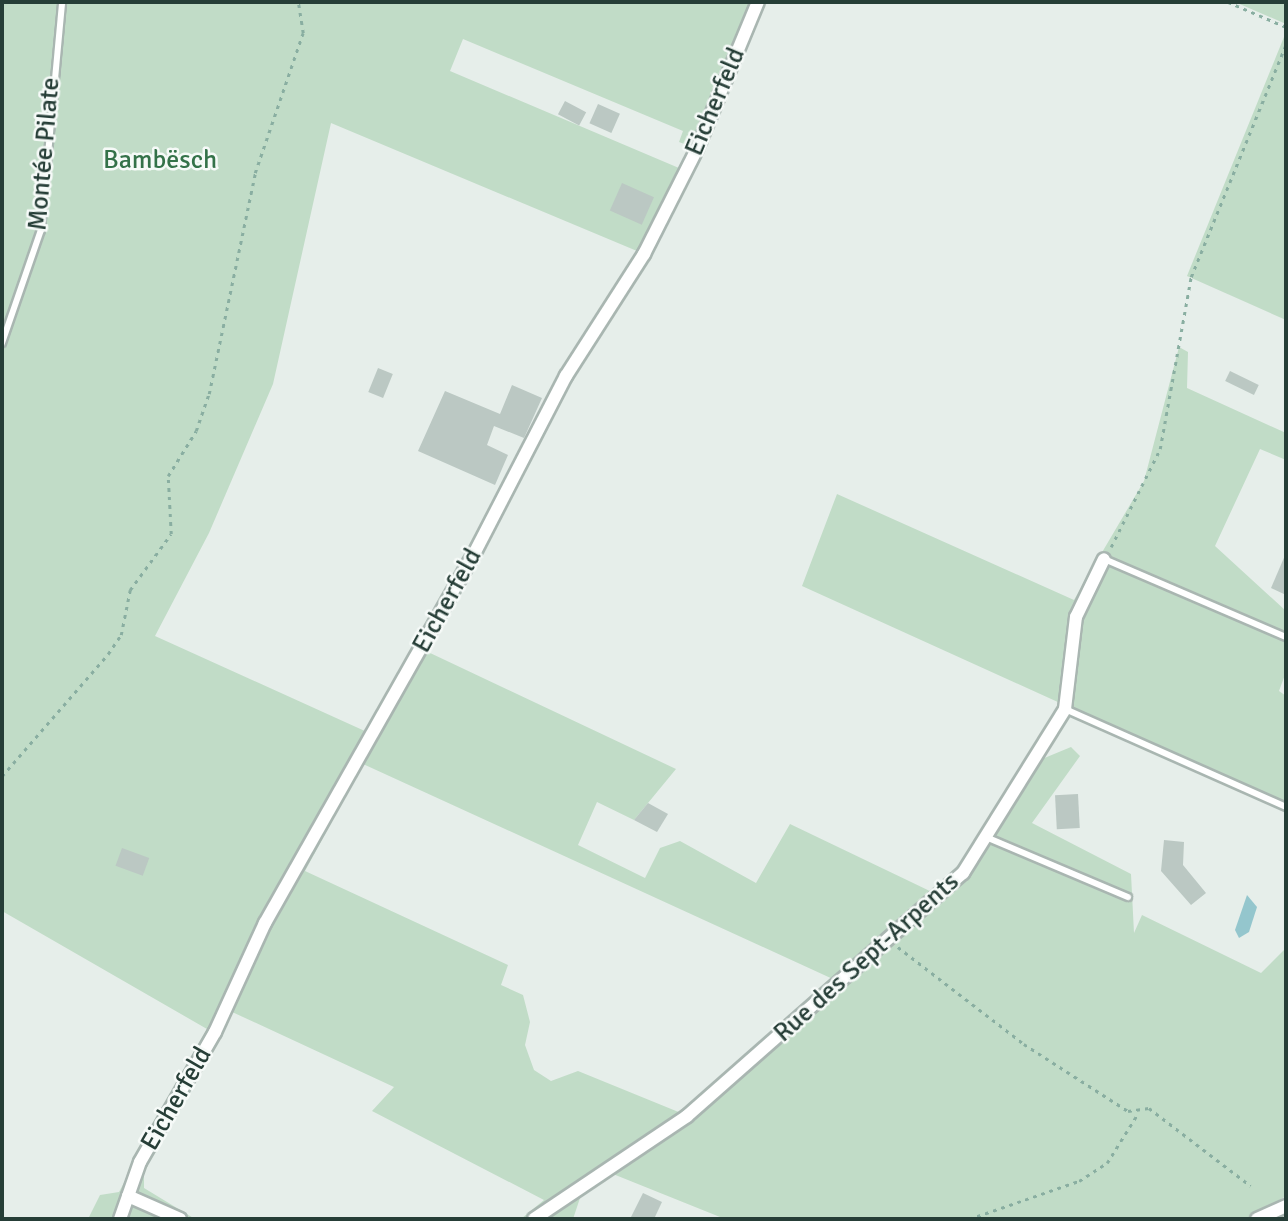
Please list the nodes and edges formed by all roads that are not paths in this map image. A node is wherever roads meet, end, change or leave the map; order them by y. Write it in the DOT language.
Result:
graph roads {
  1 [pos="62,2"];
  2 [pos="758,2"];
  3 [pos="2,343"];
  4 [pos="1104,559"];
  5 [pos="1286,637"];
  6 [pos="1065,709"];
  7 [pos="1286,807"];
  8 [pos="988,838"];
  9 [pos="1128,897"];
  10 [pos="128,1196"];
  11 [pos="1286,1206"];
  12 [pos="120,1219"];
  13 [pos="180,1219"];
  14 [pos="534,1219"];
  15 [pos="1257,1219"];
  16 [pos="1276,1219"];
  1 -- 3 [label="lane, Montée Pilate"];
  2 -- 10 [label="street, Eicherfeld"];
  4 -- 5 [label="lane"];
  4 -- 6 [label="street, Rue des Sept-Arpents"];
  6 -- 7 [label="lane"];
  6 -- 8 [label="street, Rue des Sept-Arpents"];
  8 -- 9 [label="lane"];
  8 -- 14 [label="street, Rue des Sept-Arpents"];
  10 -- 12 [label="street"];
  10 -- 13 [label="street"];
  11 -- 15 [label="street"];
  11 -- 16 [label="lane"];
}
